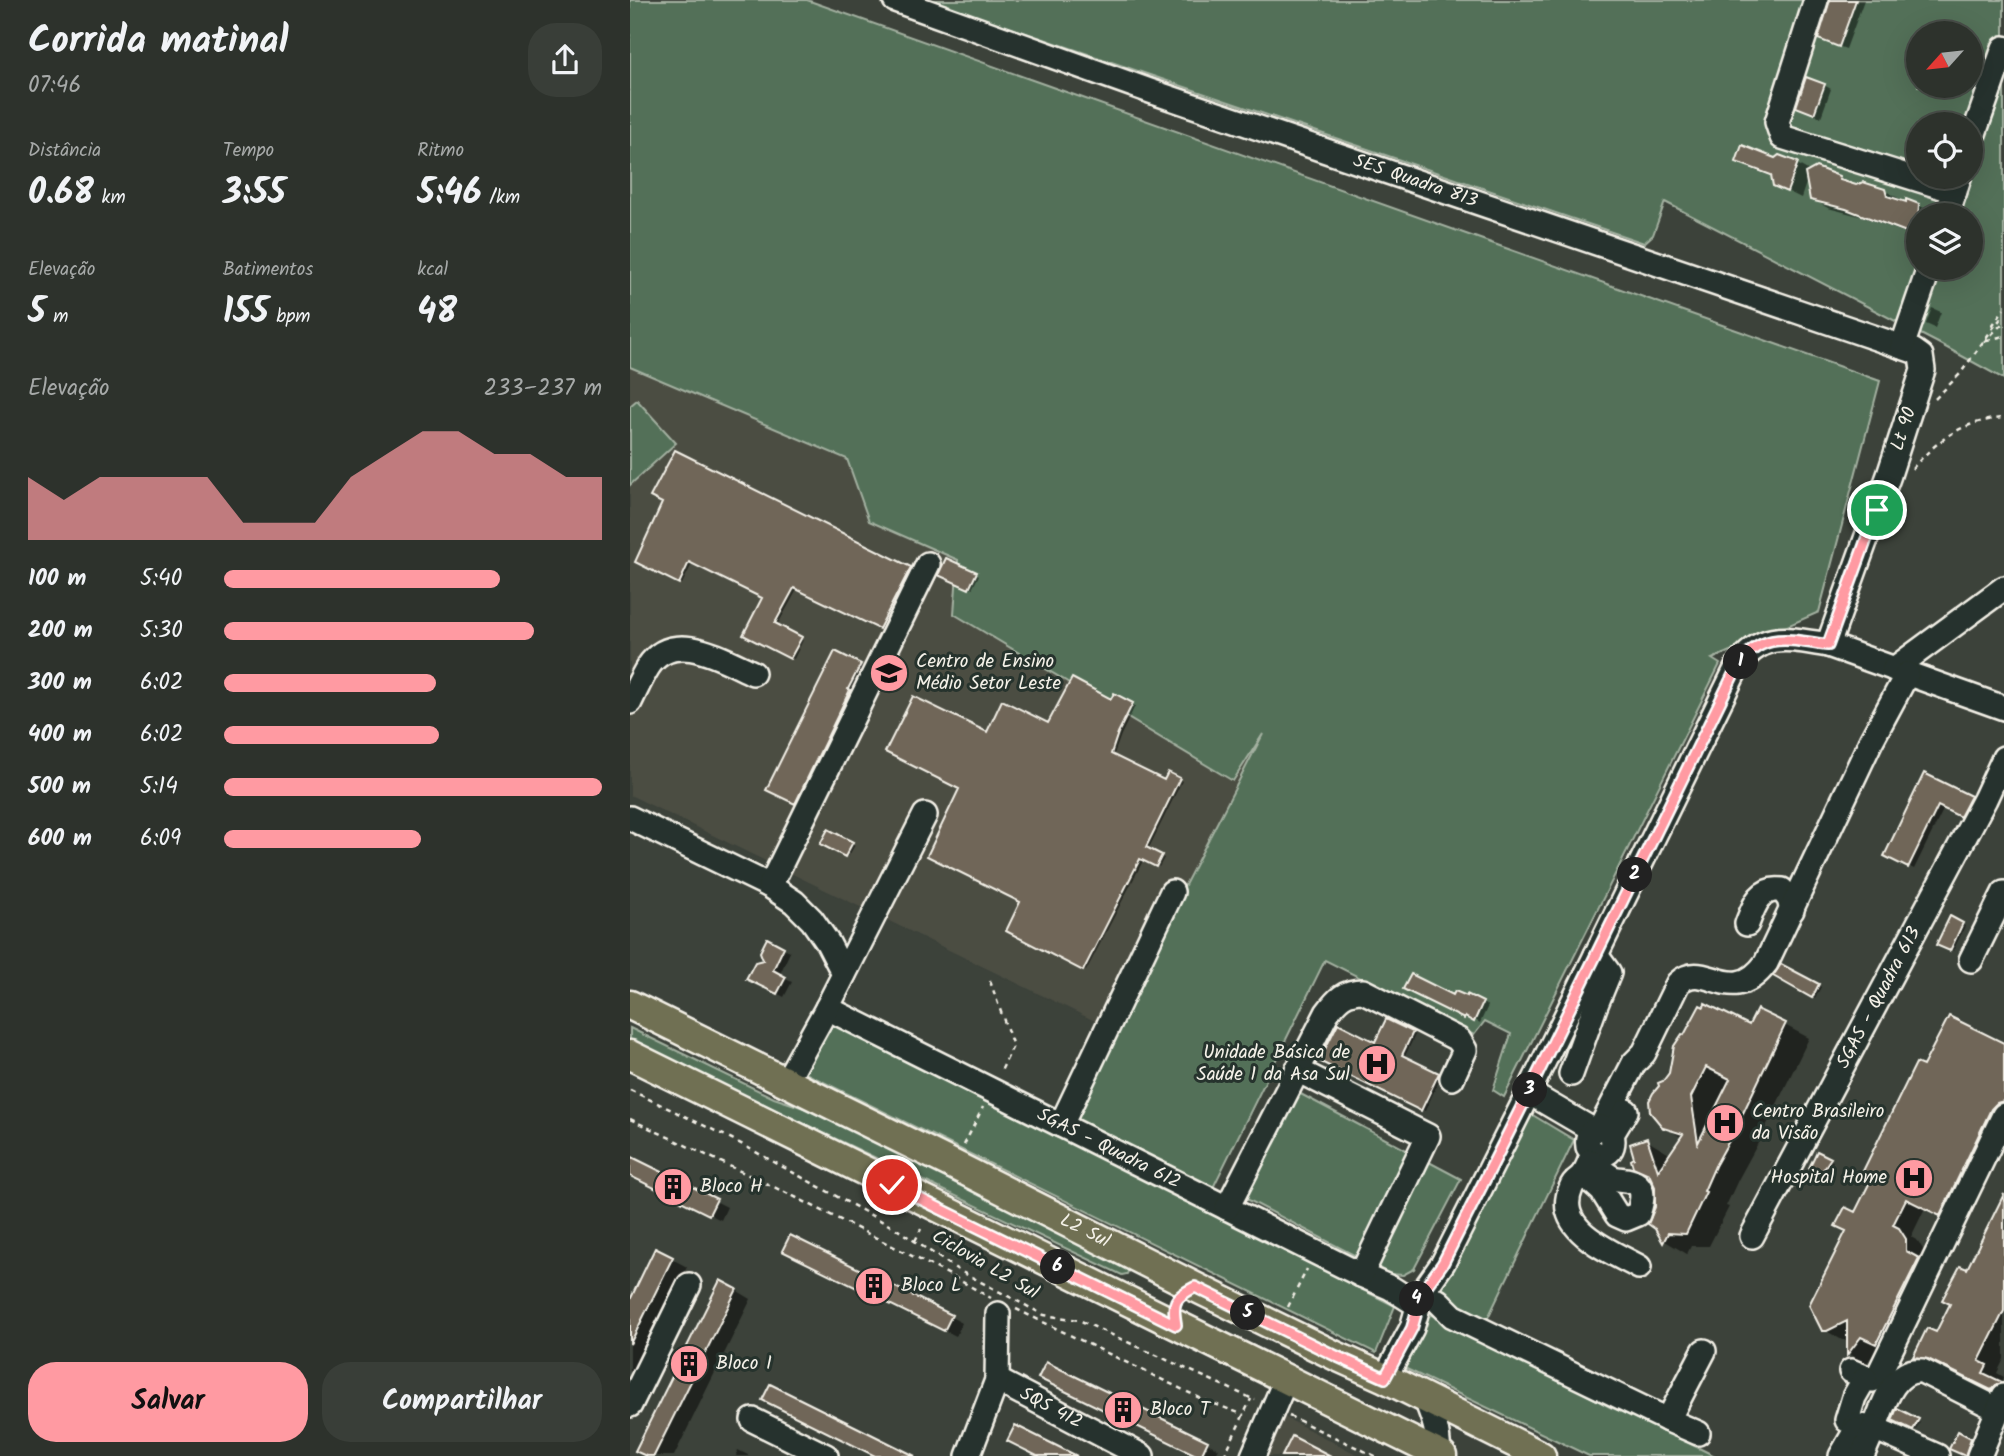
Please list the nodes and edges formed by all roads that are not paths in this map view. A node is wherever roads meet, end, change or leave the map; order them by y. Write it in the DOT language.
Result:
graph roads {
  1 [pos="895,0"];
  2 [pos="1816,0"];
  3 [pos="2004,48"];
  4 [pos="1982,112"];
  5 [pos="1906,170"];
  6 [pos="1925,280"];
  7 [pos="1902,347"];
  8 [pos="1923,370"];
  9 [pos="928,564"];
  10 [pos="2004,587"];
  11 [pos="1828,645"];
  12 [pos="1901,671"];
  13 [pos="753,673"];
  14 [pos="630,702"];
  15 [pos="2004,708"];
  16 [pos="2004,758"];
  17 [pos="925,815"];
  18 [pos="630,818"];
  19 [pos="770,886"];
  20 [pos="1172,892"];
  21 [pos="2004,893"];
  22 [pos="1792,910"];
  23 [pos="1747,924"];
  24 [pos="1596,956"];
  25 [pos="1971,960"];
  26 [pos="844,974"];
  27 [pos="827,1008"];
  28 [pos="634,1012"];
  29 [pos="630,1055"];
  30 [pos="1297,1070"];
  31 [pos="1572,1074"];
  32 [pos="1452,1078"];
  33 [pos="786,1082"];
  34 [pos="1525,1100"];
  35 [pos="2004,1115"];
  36 [pos="1060,1125"];
  37 [pos="1594,1146"];
  38 [pos="1227,1208"];
  39 [pos="1752,1236"];
  40 [pos="1149,1264"];
  41 [pos="1639,1267"];
  42 [pos="1360,1275"];
  43 [pos="689,1284"];
  44 [pos="1195,1287"];
  45 [pos="1134,1303"];
  46 [pos="1427,1306"];
  47 [pos="1003,1308"];
  48 [pos="1176,1325"];
  49 [pos="1704,1351"];
  50 [pos="1385,1378"];
  51 [pos="1286,1379"];
  52 [pos="997,1380"];
  53 [pos="1424,1397"];
  54 [pos="2002,1403"];
  55 [pos="630,1405"];
  56 [pos="752,1419"];
  57 [pos="1668,1420"];
  58 [pos="1858,1426"];
  59 [pos="1698,1433"];
  60 [pos="2004,1434"];
  61 [pos="1439,1455"];
  62 [pos="825,1456"];
  63 [pos="968,1456"];
  64 [pos="1142,1456"];
  65 [pos="1254,1456"];
  66 [pos="1541,1456"];
  67 [pos="1841,1456"];
  68 [pos="1862,1456"];
  69 [pos="1937,1456"];
  70 [pos="1979,1456"];
  71 [pos="1993,1456"];
  1 -- 7 [label="street, SES Quadra 813"];
  2 -- 5 [label="street"];
  3 -- 4 [label="street"];
  6 -- 7 [label="street"];
  7 -- 8 [label="street, SES Quadra 813"];
  8 -- 11 [label="street, Lt 90"];
  9 -- 19 [label="street"];
  10 -- 12 [label="street"];
  11 -- 12 [label="street"];
  11 -- 24 [label="street"];
  12 -- 15 [label="street"];
  12 -- 22 [label="street"];
  13 -- 14 [label="street"];
  16 -- 39 [label="street, SGAS - Quadra 613"];
  17 -- 26 [label="street"];
  18 -- 19 [label="street"];
  19 -- 26 [label="street"];
  20 -- 36 [label="street"];
  21 -- 25 [label="street"];
  22 -- 23 [label="street"];
  22 -- 37 [label="street"];
  24 -- 31 [label="street"];
  24 -- 34 [label="street"];
  26 -- 27 [label="street"];
  27 -- 33 [label="street"];
  27 -- 36 [label="street, SGAS - Quadra 612"];
  28 -- 33 [label="main road, L2 Sul"];
  29 -- 45 [label="main road"];
  30 -- 32 [label="street"];
  30 -- 38 [label="street"];
  30 -- 42 [label="street"];
  33 -- 40 [label="main road, L2 Sul"];
  34 -- 37 [label="street"];
  34 -- 46 [label="street"];
  35 -- 58 [label="street"];
  36 -- 38 [label="street, SGAS - Quadra 612"];
  37 -- 41 [label="street"];
  38 -- 42 [label="street, SGAS - Quadra 612"];
  40 -- 44 [label="main road, L2 Sul"];
  40 -- 45 [label="main road"];
  42 -- 46 [label="street, SGAS - Quadra 612"];
  43 -- 55 [label="street"];
  44 -- 48 [label="main road"];
  44 -- 50 [label="main road, L2 Sul"];
  45 -- 48 [label="main road"];
  46 -- 50 [label="street"];
  46 -- 57 [label="street"];
  47 -- 52 [label="street, SQS 412"];
  48 -- 51 [label="main road"];
  49 -- 57 [label="street"];
  50 -- 53 [label="main road, L2 Sul"];
  51 -- 61 [label="main road"];
  51 -- 65 [label="street"];
  52 -- 63 [label="street, SQS 412"];
  52 -- 64 [label="street, SQS 412"];
  53 -- 61 [label="street"];
  53 -- 66 [label="main road, L2 Sul"];
  54 -- 58 [label="street"];
  54 -- 70 [label="street"];
  56 -- 62 [label="street"];
  57 -- 59 [label="street"];
  58 -- 67 [label="street"];
  58 -- 68 [label="street"];
  58 -- 69 [label="street"];
  60 -- 71 [label="street"];
}
